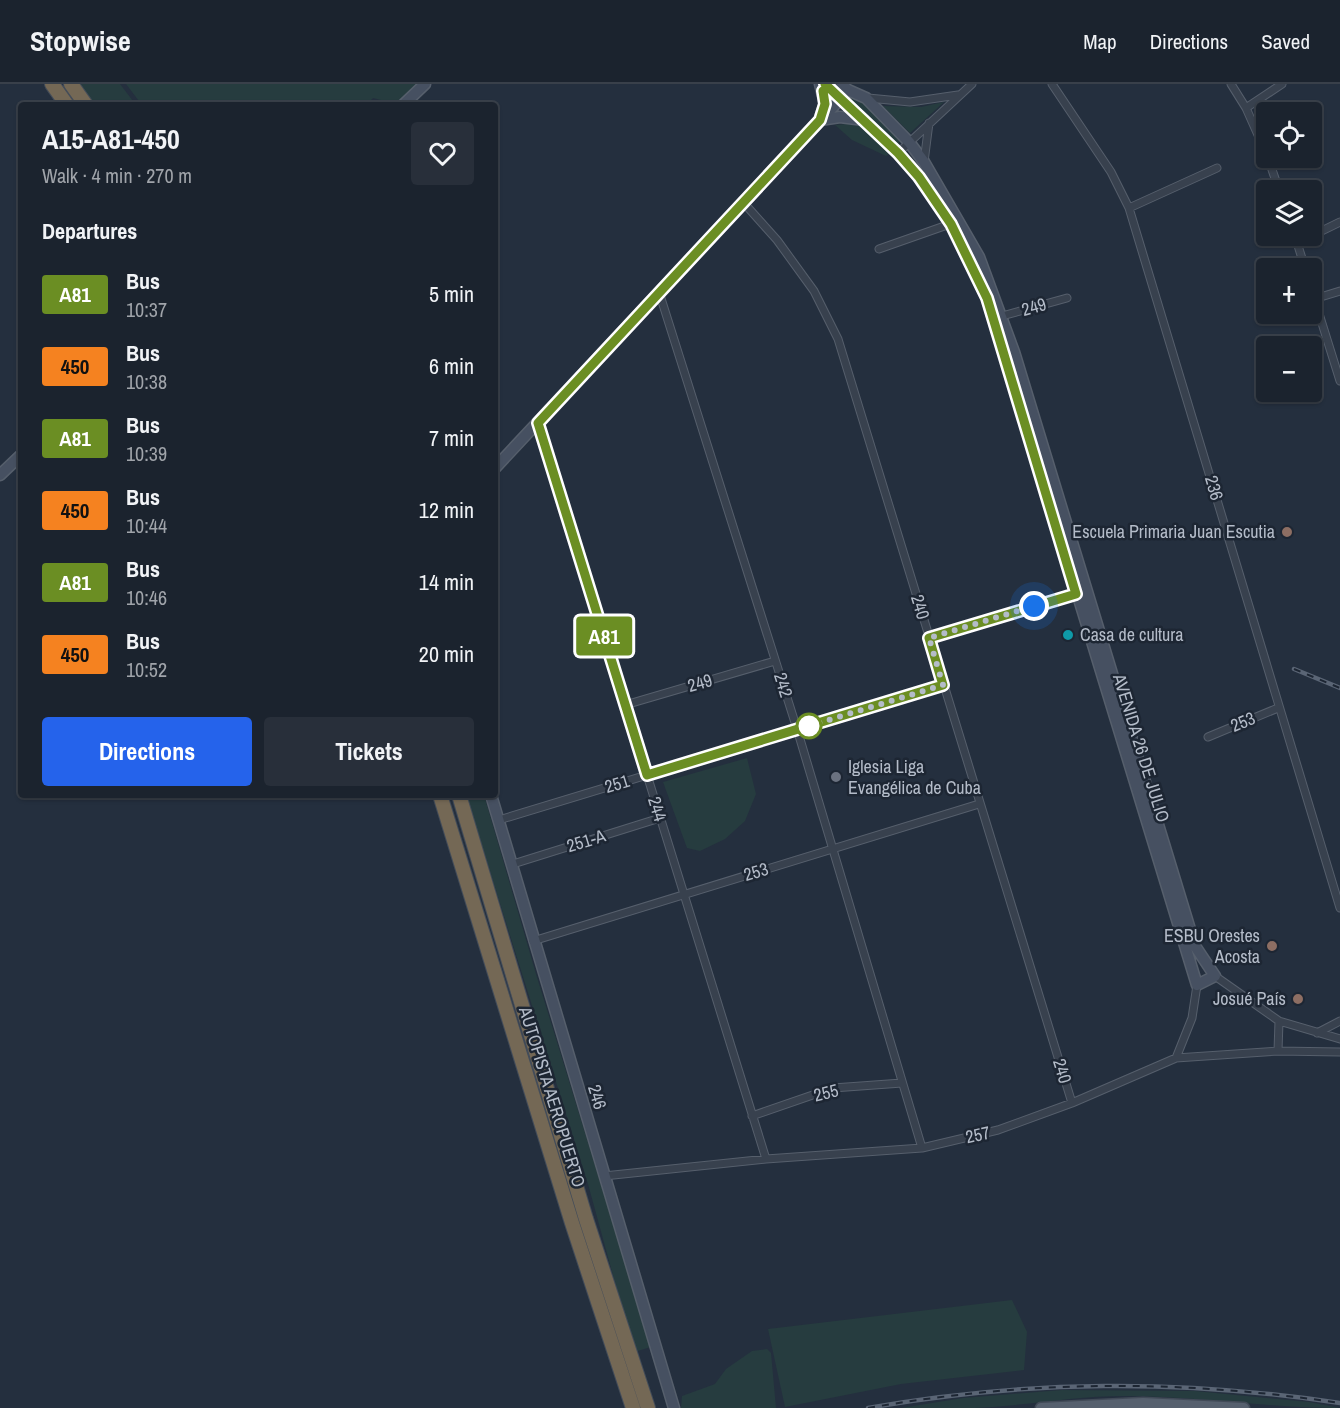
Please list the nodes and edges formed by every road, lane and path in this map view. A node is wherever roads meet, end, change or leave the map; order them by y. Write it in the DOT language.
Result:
graph roads {
  1 [pos="52,84"];
  2 [pos="71,84"];
  3 [pos="425,84"];
  4 [pos="820,84"];
  5 [pos="825,84"];
  6 [pos="972,84"];
  7 [pos="1052,84"];
  8 [pos="1231,84"];
  9 [pos="1282,84"];
  10 [pos="843,91"];
  11 [pos="960,94"];
  12 [pos="866,98"];
  13 [pos="66,102"];
  14 [pos="84,102"];
  15 [pos="406,102"];
  16 [pos="1246,108"];
  17 [pos="820,120"];
  18 [pos="865,120"];
  19 [pos="929,123"];
  20 [pos="1256,130"];
  21 [pos="909,141"];
  22 [pos="898,153"];
  23 [pos="924,162"];
  24 [pos="1217,168"];
  25 [pos="743,202"];
  26 [pos="1129,208"];
  27 [pos="955,222"];
  28 [pos="1340,222"];
  29 [pos="1322,229"];
  30 [pos="879,249"];
  31 [pos="1340,291"];
  32 [pos="659,292"];
  33 [pos="1322,297"];
  34 [pos="1067,298"];
  35 [pos="1002,316"];
  36 [pos="1322,323"];
  37 [pos="1339,373"];
  38 [pos="1340,381"];
  39 [pos="538,423"];
  40 [pos="18,458"];
  41 [pos="498,465"];
  42 [pos="0,475"];
  43 [pos="1081,592"];
  44 [pos="929,638"];
  45 [pos="776,661"];
  46 [pos="943,685"];
  47 [pos="625,705"];
  48 [pos="1278,708"];
  49 [pos="797,729"];
  50 [pos="1208,737"];
  51 [pos="1133,760"];
  52 [pos="647,775"];
  53 [pos="441,798"];
  54 [pos="460,798"];
  55 [pos="492,798"];
  56 [pos="980,804"];
  57 [pos="660,818"];
  58 [pos="499,820"];
  59 [pos="833,849"];
  60 [pos="513,864"];
  61 [pos="684,895"];
  62 [pos="1340,908"];
  63 [pos="533,941"];
  64 [pos="1215,976"];
  65 [pos="1197,985"];
  66 [pos="1279,1021"];
  67 [pos="1340,1021"];
  68 [pos="1317,1034"];
  69 [pos="1340,1039"];
  70 [pos="1278,1052"];
  71 [pos="1340,1052"];
  72 [pos="1176,1058"];
  73 [pos="902,1083"];
  74 [pos="1072,1103"];
  75 [pos="752,1116"];
  76 [pos="922,1148"];
  77 [pos="766,1160"];
  78 [pos="604,1176"];
  79 [pos="618,1361"];
  80 [pos="1097,1406"];
  81 [pos="626,1408"];
  82 [pos="633,1408"];
  83 [pos="648,1408"];
  84 [pos="674,1408"];
  85 [pos="1047,1408"];
  86 [pos="1244,1408"];
  1 -- 13 [label="highway"];
  2 -- 14 [label="highway"];
  3 -- 15 [label="street"];
  4 -- 17 [label="street"];
  5 -- 10 [label="street, AVENIDA 26 DE JULIO"];
  6 -- 11 [label="street"];
  7 -- 26 [label="street, 236"];
  8 -- 16 [label="street"];
  9 -- 16 [label="street"];
  10 -- 12 [label="street, AVENIDA 26 DE JULIO"];
  10 -- 17 [label="street"];
  10 -- 18 [label="street, AVENIDA 26 DE JULIO"];
  11 -- 12 [label="street"];
  11 -- 19 [label="street"];
  12 -- 21 [label="street, AVENIDA 26 DE JULIO"];
  16 -- 20 [label="street"];
  17 -- 18 [label="street"];
  17 -- 25 [label="street"];
  18 -- 22 [label="street, AVENIDA 26 DE JULIO"];
  19 -- 21 [label="street"];
  19 -- 23 [label="street"];
  21 -- 22 [label="street"];
  21 -- 23 [label="street, AVENIDA 26 DE JULIO"];
  22 -- 27 [label="street, AVENIDA 26 DE JULIO"];
  23 -- 27 [label="street, AVENIDA 26 DE JULIO"];
  24 -- 26 [label="street"];
  25 -- 32 [label="street"];
  25 -- 44 [label="street, 240"];
  26 -- 48 [label="street, 236"];
  27 -- 30 [label="street"];
  27 -- 35 [label="street, AVENIDA 26 DE JULIO"];
  27 -- 43 [label="street, AVENIDA 26 DE JULIO"];
  28 -- 29 [label="street"];
  31 -- 33 [label="street"];
  32 -- 39 [label="street"];
  32 -- 45 [label="street, 242"];
  34 -- 35 [label="street, 249"];
  35 -- 43 [label="street, AVENIDA 26 DE JULIO"];
  36 -- 37 [label="street"];
  37 -- 38 [label="street"];
  39 -- 41 [label="street"];
  39 -- 47 [label="street, 244"];
  40 -- 42 [label="street"];
  43 -- 44 [label="street"];
  43 -- 51 [label="street, AVENIDA 26 DE JULIO"];
  44 -- 46 [label="street, 240"];
  45 -- 47 [label="street, 249"];
  45 -- 49 [label="street, 242"];
  46 -- 49 [label="street, 251"];
  46 -- 56 [label="street, 240"];
  47 -- 52 [label="street, 244"];
  48 -- 50 [label="street, 253"];
  48 -- 62 [label="street, 236"];
  49 -- 52 [label="street, 251"];
  49 -- 59 [label="street, 242"];
  51 -- 64 [label="street, AVENIDA 26 DE JULIO"];
  51 -- 65 [label="street, AVENIDA 26 DE JULIO"];
  52 -- 57 [label="street, 244"];
  52 -- 58 [label="street, 251"];
  53 -- 79 [label="highway, AUTOPISTA AEROPUERTO"];
  54 -- 83 [label="highway, AUTOPISTA AEROPUERTO"];
  55 -- 58 [label="street, 246"];
  56 -- 59 [label="street, 253"];
  56 -- 74 [label="street, 240"];
  57 -- 60 [label="street, 251-A"];
  57 -- 61 [label="street, 244"];
  58 -- 60 [label="street, 246"];
  59 -- 61 [label="street, 253"];
  59 -- 73 [label="street, 242"];
  60 -- 63 [label="street, 246"];
  61 -- 63 [label="street, 253"];
  61 -- 75 [label="street, 244"];
  63 -- 78 [label="street, 246"];
  64 -- 65 [label="street"];
  64 -- 66 [label="street, AVENIDA 26 DE JULIO"];
  65 -- 72 [label="street, AVENIDA 26 DE JULIO"];
  66 -- 68 [label="street, AVENIDA 26 DE JULIO"];
  66 -- 70 [label="street"];
  67 -- 68 [label="street"];
  68 -- 69 [label="street"];
  70 -- 71 [label="street, 257"];
  70 -- 72 [label="street, 257"];
  72 -- 74 [label="street, 257"];
  73 -- 75 [label="street, 255"];
  73 -- 76 [label="street, 242"];
  74 -- 76 [label="street, 257"];
  75 -- 77 [label="street, 244"];
  76 -- 77 [label="street, 257"];
  77 -- 78 [label="street, 257"];
  78 -- 84 [label="street, 246"];
  79 -- 81 [label="highway"];
  79 -- 82 [label="highway, AUTOPISTA AEROPUERTO"];
  80 -- 85 [label="main road"];
  80 -- 86 [label="main road"];
}
